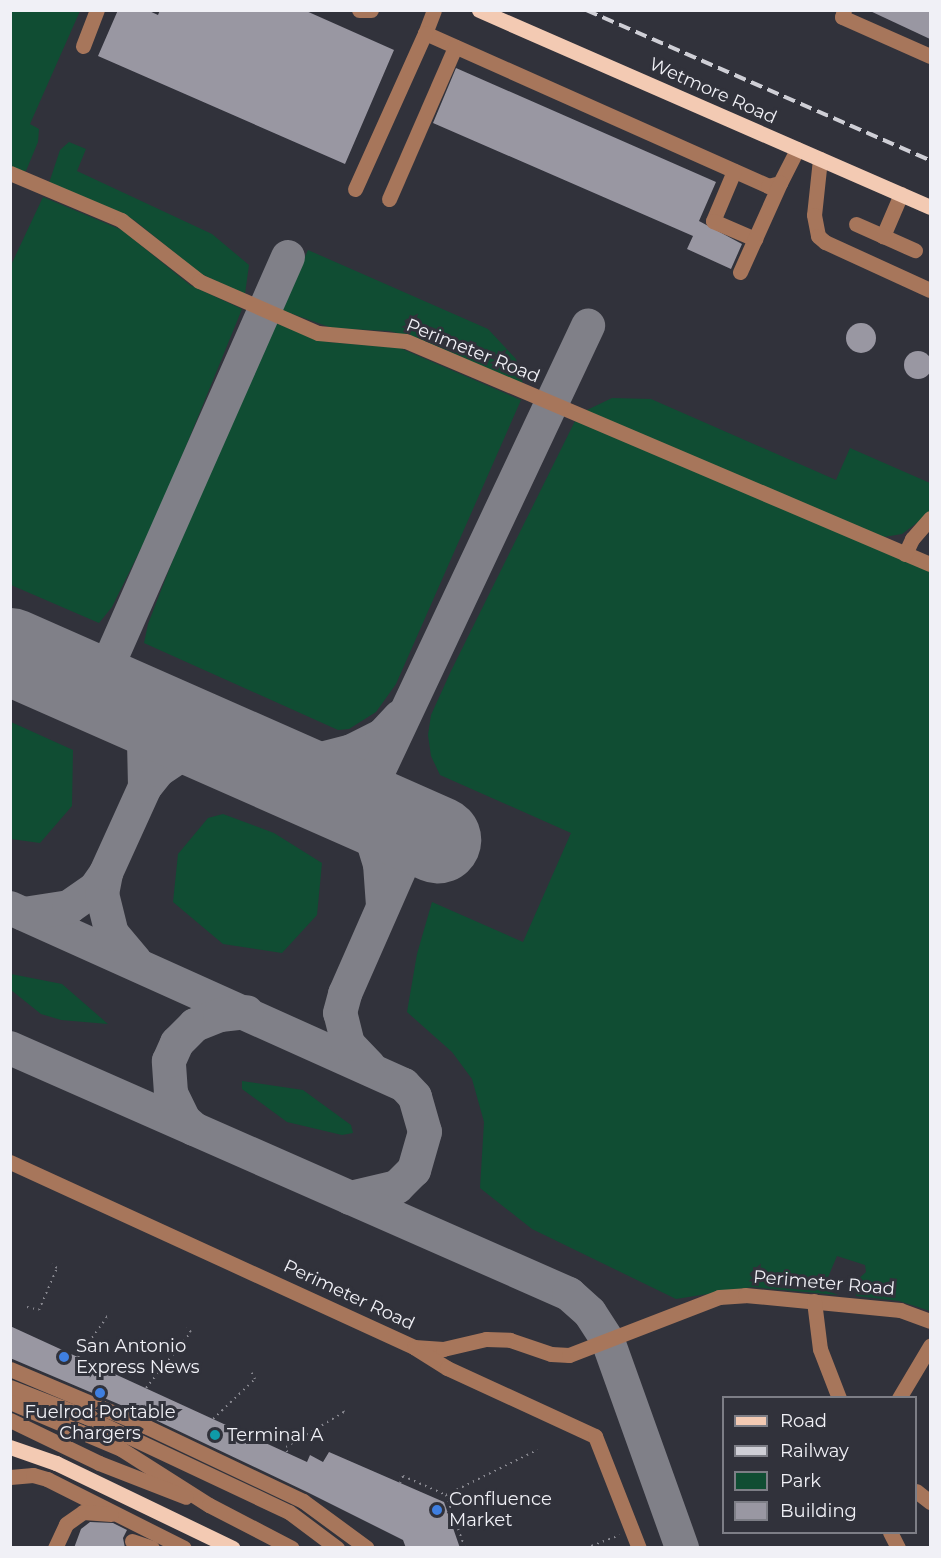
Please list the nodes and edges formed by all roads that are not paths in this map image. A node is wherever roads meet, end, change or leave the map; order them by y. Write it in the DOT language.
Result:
graph roads {
  1 [pos="97,10"];
  2 [pos="360,10"];
  3 [pos="371,10"];
  4 [pos="479,10"];
  5 [pos="844,10"];
  6 [pos="433,14"];
  7 [pos="425,33"];
  8 [pos="83,46"];
  9 [pos="455,47"];
  10 [pos="930,56"];
  11 [pos="797,149"];
  12 [pos="820,159"];
  13 [pos="734,171"];
  14 [pos="10,173"];
  15 [pos="780,183"];
  16 [pos="355,189"];
  17 [pos="901,194"];
  18 [pos="389,199"];
  19 [pos="930,207"];
  20 [pos="856,224"];
  21 [pos="883,236"];
  22 [pos="755,239"];
  23 [pos="915,250"];
  24 [pos="740,272"];
  25 [pos="930,290"];
  26 [pos="930,518"];
  27 [pos="905,554"];
  28 [pos="930,564"];
  29 [pos="10,1162"];
  30 [pos="814,1301"];
  31 [pos="930,1321"];
  32 [pos="930,1346"];
  33 [pos="414,1347"];
  34 [pos="10,1369"];
  35 [pos="10,1387"];
  36 [pos="837,1396"];
  37 [pos="900,1396"];
  38 [pos="10,1402"];
  39 [pos="10,1420"];
  40 [pos="10,1447"];
  41 [pos="10,1477"];
  42 [pos="917,1492"];
  43 [pos="930,1502"];
  44 [pos="209,1505"];
  45 [pos="125,1518"];
  46 [pos="891,1534"];
  47 [pos="132,1541"];
  48 [pos="362,1546"];
  49 [pos="55,1548"];
  50 [pos="152,1548"];
  51 [pos="184,1548"];
  52 [pos="233,1548"];
  53 [pos="292,1548"];
  54 [pos="338,1548"];
  55 [pos="639,1548"];
  56 [pos="898,1548"];
  1 -- 8 [label="street"];
  2 -- 3 [label="street"];
  4 -- 11 [label="main road, Wetmore Road"];
  5 -- 10 [label="street"];
  6 -- 7 [label="street"];
  7 -- 9 [label="street"];
  7 -- 16 [label="street"];
  9 -- 13 [label="street"];
  9 -- 18 [label="street"];
  11 -- 12 [label="main road, Wetmore Road"];
  11 -- 15 [label="street"];
  12 -- 17 [label="main road, Wetmore Road"];
  12 -- 25 [label="street"];
  13 -- 15 [label="street"];
  13 -- 22 [label="street"];
  14 -- 27 [label="street, Perimeter Road"];
  15 -- 22 [label="street"];
  17 -- 19 [label="main road, Wetmore Road"];
  17 -- 21 [label="street"];
  20 -- 21 [label="street"];
  21 -- 23 [label="street"];
  22 -- 24 [label="street"];
  26 -- 27 [label="street"];
  27 -- 28 [label="street, Perimeter Road"];
  29 -- 33 [label="street, Perimeter Road"];
  30 -- 31 [label="street, Perimeter Road"];
  30 -- 33 [label="street, Perimeter Road"];
  30 -- 36 [label="street"];
  32 -- 37 [label="street"];
  33 -- 55 [label="street"];
  34 -- 48 [label="street"];
  35 -- 54 [label="street"];
  38 -- 44 [label="street"];
  39 -- 44 [label="street"];
  40 -- 52 [label="main road"];
  41 -- 45 [label="street"];
  42 -- 43 [label="street"];
  44 -- 53 [label="street"];
  45 -- 49 [label="street"];
  45 -- 51 [label="street"];
  46 -- 56 [label="street"];
  47 -- 50 [label="street"];
}
